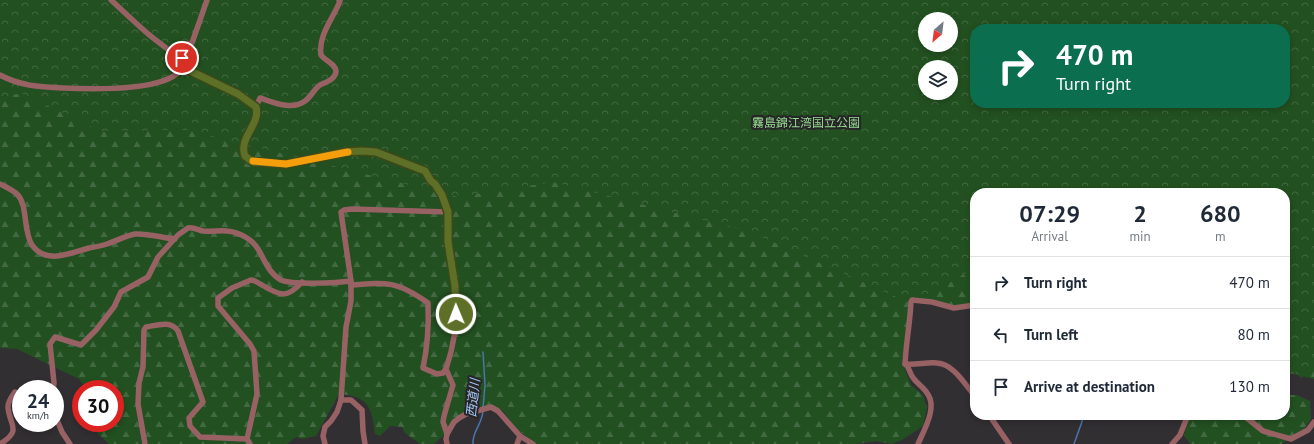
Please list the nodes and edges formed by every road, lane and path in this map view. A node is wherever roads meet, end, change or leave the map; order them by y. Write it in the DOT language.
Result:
graph roads {
  1 [pos="111,0"];
  2 [pos="207,0"];
  3 [pos="339,0"];
  4 [pos="169,50"];
  5 [pos="182,67"];
  6 [pos="0,75"];
  7 [pos="256,107"];
  8 [pos="0,184"];
  9 [pos="448,212"];
  10 [pos="175,239"];
  11 [pos="302,282"];
  12 [pos="351,283"];
  13 [pos="970,306"];
  14 [pos="905,364"];
  15 [pos="446,369"];
  16 [pos="54,380"];
  17 [pos="970,390"];
  18 [pos="12,396"];
  19 [pos="341,400"];
  20 [pos="12,420"];
  21 [pos="992,420"];
  22 [pos="1186,420"];
  23 [pos="1249,420"];
  24 [pos="1314,422"];
  25 [pos="12,432"];
  26 [pos="62,432"];
  27 [pos="447,434"];
  28 [pos="520,436"];
  29 [pos="248,442"];
  30 [pos="1291,442"];
  31 [pos="0,444"];
  32 [pos="70,444"];
  33 [pos="145,444"];
  34 [pos="325,444"];
  35 [pos="366,444"];
  36 [pos="447,444"];
  37 [pos="517,444"];
  38 [pos="533,444"];
  39 [pos="918,444"];
  40 [pos="1009,444"];
  41 [pos="1172,444"];
  1 -- 4 [label="street"];
  2 -- 4 [label="street"];
  3 -- 7 [label="street"];
  4 -- 5 [label="street"];
  5 -- 6 [label="street"];
  5 -- 7 [label="street"];
  7 -- 9 [label="street"];
  8 -- 10 [label="street"];
  9 -- 12 [label="street"];
  9 -- 15 [label="street"];
  10 -- 11 [label="street"];
  10 -- 16 [label="street"];
  11 -- 12 [label="street"];
  11 -- 29 [label="street"];
  12 -- 15 [label="street"];
  12 -- 19 [label="street"];
  13 -- 14 [label="street"];
  14 -- 17 [label="street"];
  14 -- 39 [label="street"];
  15 -- 27 [label="street"];
  18 -- 20 [label="street"];
  19 -- 34 [label="street"];
  19 -- 35 [label="street"];
  21 -- 40 [label="street"];
  22 -- 41 [label="street"];
  23 -- 30 [label="street"];
  24 -- 30 [label="street"];
  25 -- 31 [label="street"];
  26 -- 32 [label="street"];
  27 -- 28 [label="street"];
  27 -- 36 [label="street"];
  28 -- 37 [label="street"];
  28 -- 38 [label="street"];
  29 -- 33 [label="street"];
}
